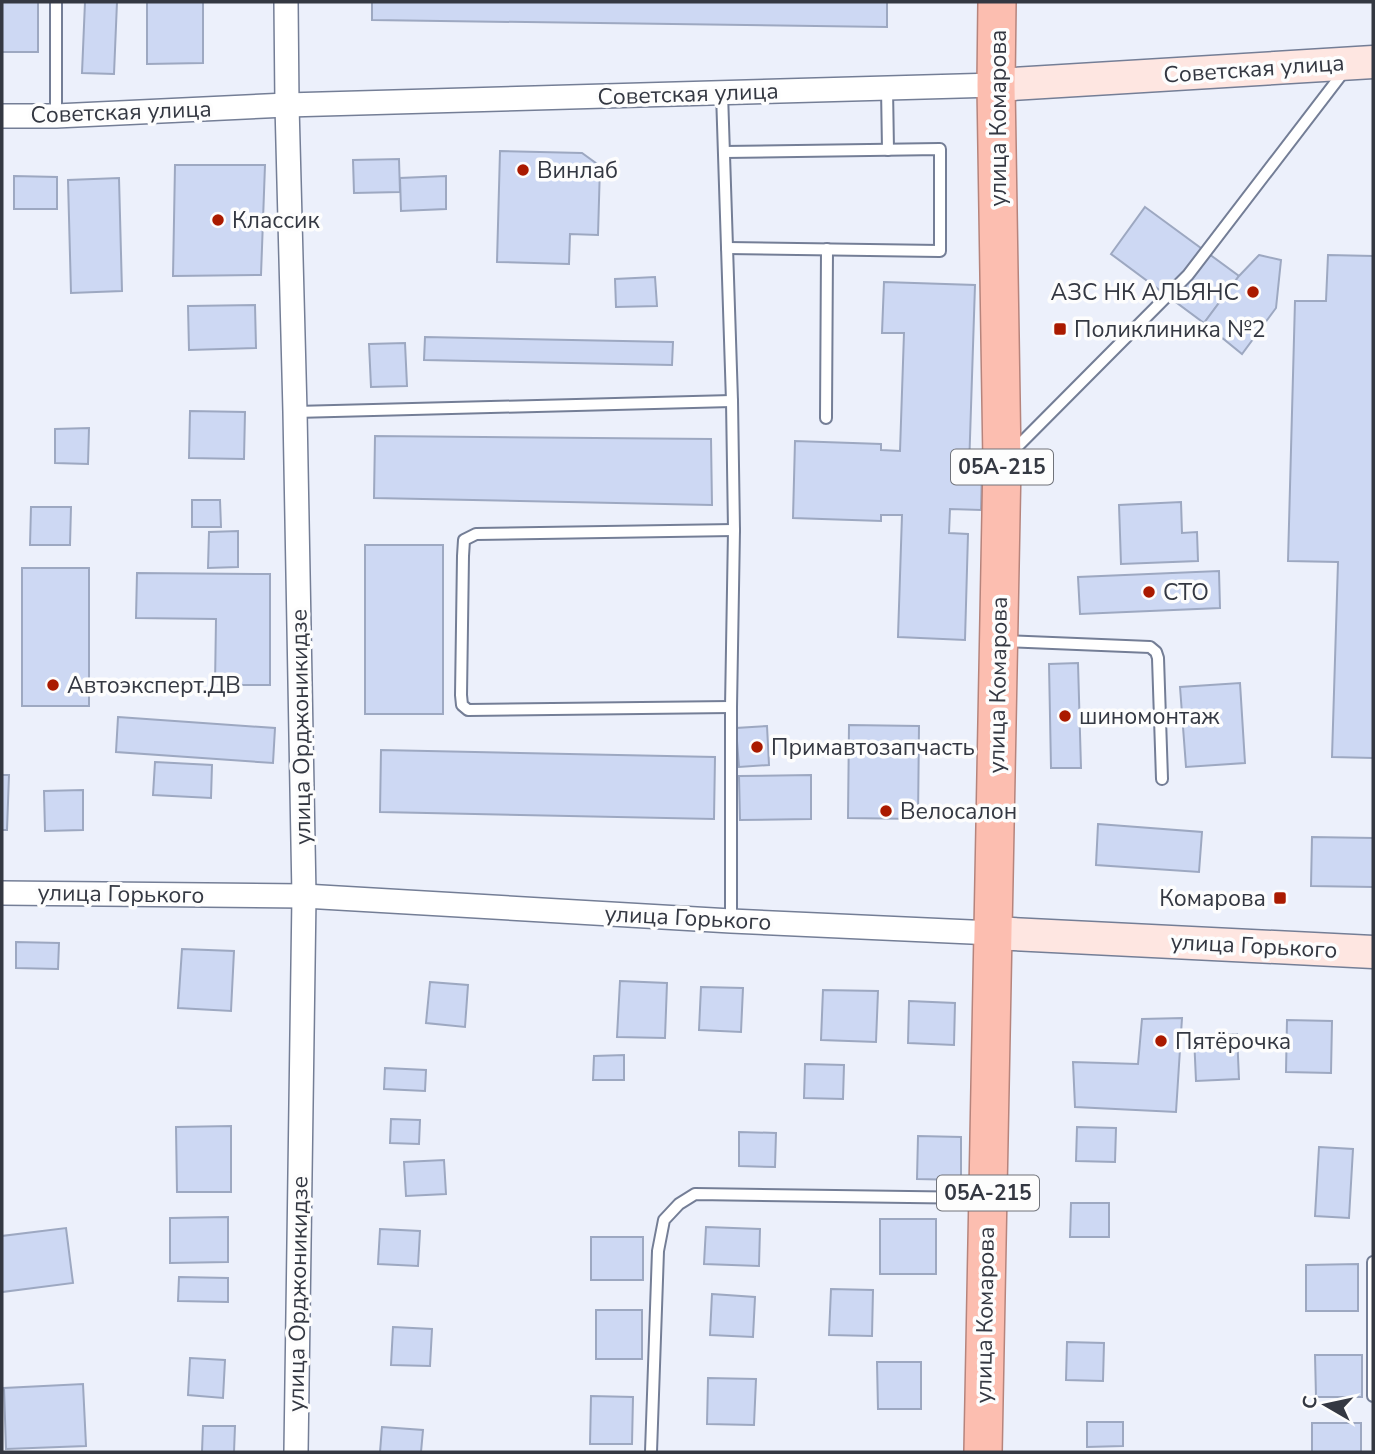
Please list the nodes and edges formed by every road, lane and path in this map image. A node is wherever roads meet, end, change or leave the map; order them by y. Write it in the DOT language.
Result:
graph roads {
  1 [pos="56,2"];
  2 [pos="286,2"];
  3 [pos="997,2"];
  4 [pos="1362,62"];
  5 [pos="996,85"];
  6 [pos="887,88"];
  7 [pos="722,93"];
  8 [pos="287,105"];
  9 [pos="2,116"];
  10 [pos="55,116"];
  11 [pos="888,150"];
  12 [pos="724,152"];
  13 [pos="727,248"];
  14 [pos="827,249"];
  15 [pos="732,401"];
  16 [pos="295,412"];
  17 [pos="826,418"];
  18 [pos="1002,462"];
  19 [pos="734,530"];
  20 [pos="999,640"];
  21 [pos="731,707"];
  22 [pos="1162,779"];
  23 [pos="2,893"];
  24 [pos="304,896"];
  25 [pos="731,921"];
  26 [pos="993,933"];
  27 [pos="1373,952"];
  28 [pos="988,1198"];
  29 [pos="1373,1262"];
  30 [pos="1373,1396"];
  31 [pos="296,1452"];
  32 [pos="651,1452"];
  33 [pos="983,1452"];
  1 -- 10 [label="lane"];
  2 -- 8 [label="street, улица Орджоникидзе"];
  3 -- 5 [label="highway, улица Комарова / 05А-215"];
  4 -- 5 [label="main road, Советская улица"];
  4 -- 18 [label="lane"];
  5 -- 6 [label="street, Советская улица"];
  5 -- 18 [label="highway, улица Комарова / 05А-215"];
  6 -- 7 [label="street, Советская улица"];
  6 -- 11 [label="lane"];
  7 -- 8 [label="street, Советская улица"];
  7 -- 12 [label="lane"];
  8 -- 10 [label="street, Советская улица"];
  8 -- 16 [label="street, улица Орджоникидзе"];
  9 -- 10 [label="street, Советская улица"];
  11 -- 12 [label="lane"];
  11 -- 14 [label="lane"];
  12 -- 13 [label="lane"];
  13 -- 14 [label="lane"];
  13 -- 15 [label="lane"];
  14 -- 17 [label="lane"];
  15 -- 16 [label="lane"];
  15 -- 19 [label="lane"];
  16 -- 24 [label="street, улица Орджоникидзе"];
  18 -- 20 [label="highway, улица Комарова / 05А-215"];
  19 -- 21 [label="lane"];
  19 -- 21 [label="lane"];
  20 -- 22 [label="lane"];
  20 -- 26 [label="highway, улица Комарова / 05А-215"];
  21 -- 25 [label="lane"];
  23 -- 24 [label="street, улица Горького"];
  24 -- 25 [label="street, улица Горького"];
  24 -- 31 [label="street, улица Орджоникидзе"];
  25 -- 26 [label="street, улица Горького"];
  26 -- 27 [label="main road, улица Горького"];
  26 -- 28 [label="highway, улица Комарова / 05А-215"];
  28 -- 32 [label="lane"];
  28 -- 33 [label="highway, улица Комарова / 05А-215"];
  29 -- 30 [label="lane"];
}
